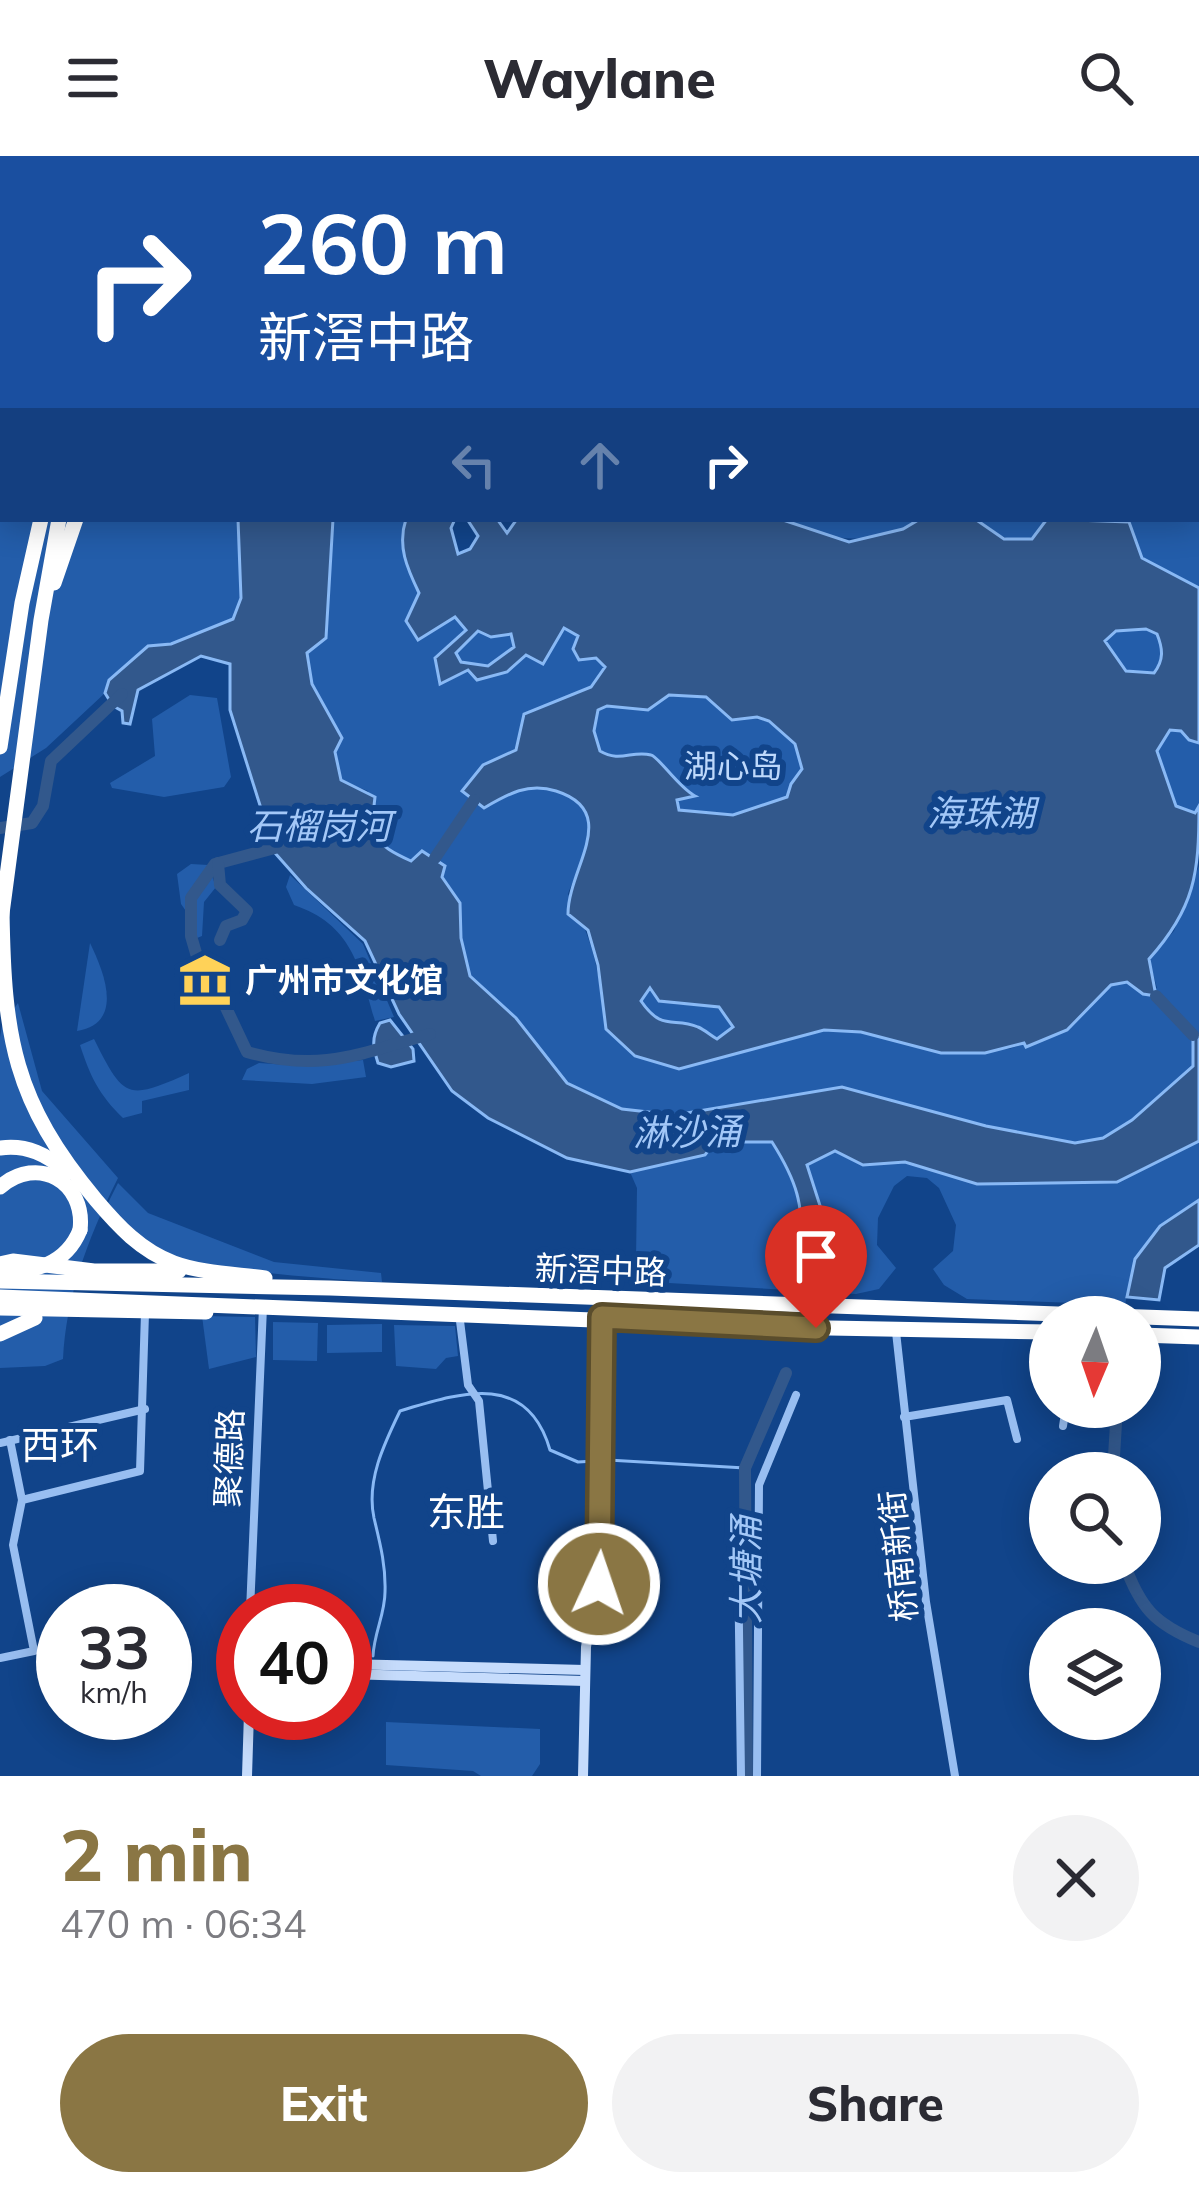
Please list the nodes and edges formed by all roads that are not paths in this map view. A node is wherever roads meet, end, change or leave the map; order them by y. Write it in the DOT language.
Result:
graph roads {
  1 [pos="40,522"];
  2 [pos="58,522"];
  3 [pos="75,522"];
  4 [pos="41,620"];
  5 [pos="0,747"];
  6 [pos="2,911"];
  7 [pos="0,930"];
  8 [pos="0,1148"];
  9 [pos="80,1181"];
  10 [pos="0,1187"];
  11 [pos="0,1264"];
  12 [pos="248,1275"];
  13 [pos="0,1277"];
  14 [pos="330,1288"];
  15 [pos="84,1291"];
  16 [pos="0,1297"];
  17 [pos="262,1307"];
  18 [pos="0,1308"];
  19 [pos="100,1312"];
  20 [pos="459,1312"];
  21 [pos="145,1313"];
  22 [pos="1029,1313"];
  23 [pos="602,1317"];
  24 [pos="1161,1317"];
  25 [pos="1199,1318"];
  26 [pos="896,1329"];
  27 [pos="1029,1332"];
  28 [pos="0,1334"];
  29 [pos="1161,1336"];
  30 [pos="1199,1337"];
  31 [pos="796,1395"];
  32 [pos="145,1408"];
  33 [pos="904,1417"];
  34 [pos="1017,1439"];
  35 [pos="5,1442"];
  36 [pos="22,1500"];
  37 [pos="493,1541"];
  38 [pos="738,1558"];
  39 [pos="251,1584"];
  40 [pos="0,1658"];
  41 [pos="372,1665"];
  42 [pos="372,1675"];
  43 [pos="585,1676"];
  44 [pos="249,1740"];
  45 [pos="248,1776"];
  46 [pos="583,1776"];
  47 [pos="741,1776"];
  48 [pos="757,1776"];
  49 [pos="955,1776"];
  1 -- 5 [label="highway"];
  2 -- 4 [label="highway"];
  3 -- 4 [label="highway"];
  4 -- 6 [label="highway"];
  6 -- 7 [label="highway"];
  6 -- 9 [label="highway"];
  8 -- 9 [label="highway"];
  9 -- 12 [label="highway"];
  10 -- 13 [label="highway, bridge"];
  11 -- 12 [label="highway"];
  12 -- 14 [label="highway"];
  13 -- 15 [label="highway, 新滘中路"];
  14 -- 15 [label="highway, 新滘中路"];
  14 -- 22 [label="highway, 新滘中路"];
  15 -- 16 [label="highway, 新滘中路"];
  15 -- 17 [label="highway, 新滘中路"];
  17 -- 20 [label="highway, 新滘中路"];
  17 -- 21 [label="highway"];
  17 -- 39 [label="street, 聚德路"];
  18 -- 19 [label="highway"];
  19 -- 21 [label="highway"];
  19 -- 28 [label="highway"];
  20 -- 23 [label="highway, 新滘中路"];
  20 -- 37 [label="street"];
  21 -- 32 [label="street"];
  23 -- 26 [label="highway, 新滘中路"];
  23 -- 43 [label="street"];
  24 -- 25 [label="highway, 新滘中路"];
  26 -- 27 [label="highway, 新滘中路"];
  26 -- 33 [label="street, 桥南新街"];
  29 -- 30 [label="highway"];
  31 -- 48 [label="street"];
  32 -- 35 [label="street"];
  32 -- 36 [label="street"];
  33 -- 34 [label="street"];
  33 -- 49 [label="street, 桥南新街"];
  35 -- 36 [label="street"];
  36 -- 40 [label="street"];
  38 -- 47 [label="street"];
  41 -- 43 [label="street"];
  42 -- 43 [label="street"];
  43 -- 46 [label="street"];
  44 -- 45 [label="street"];
}
